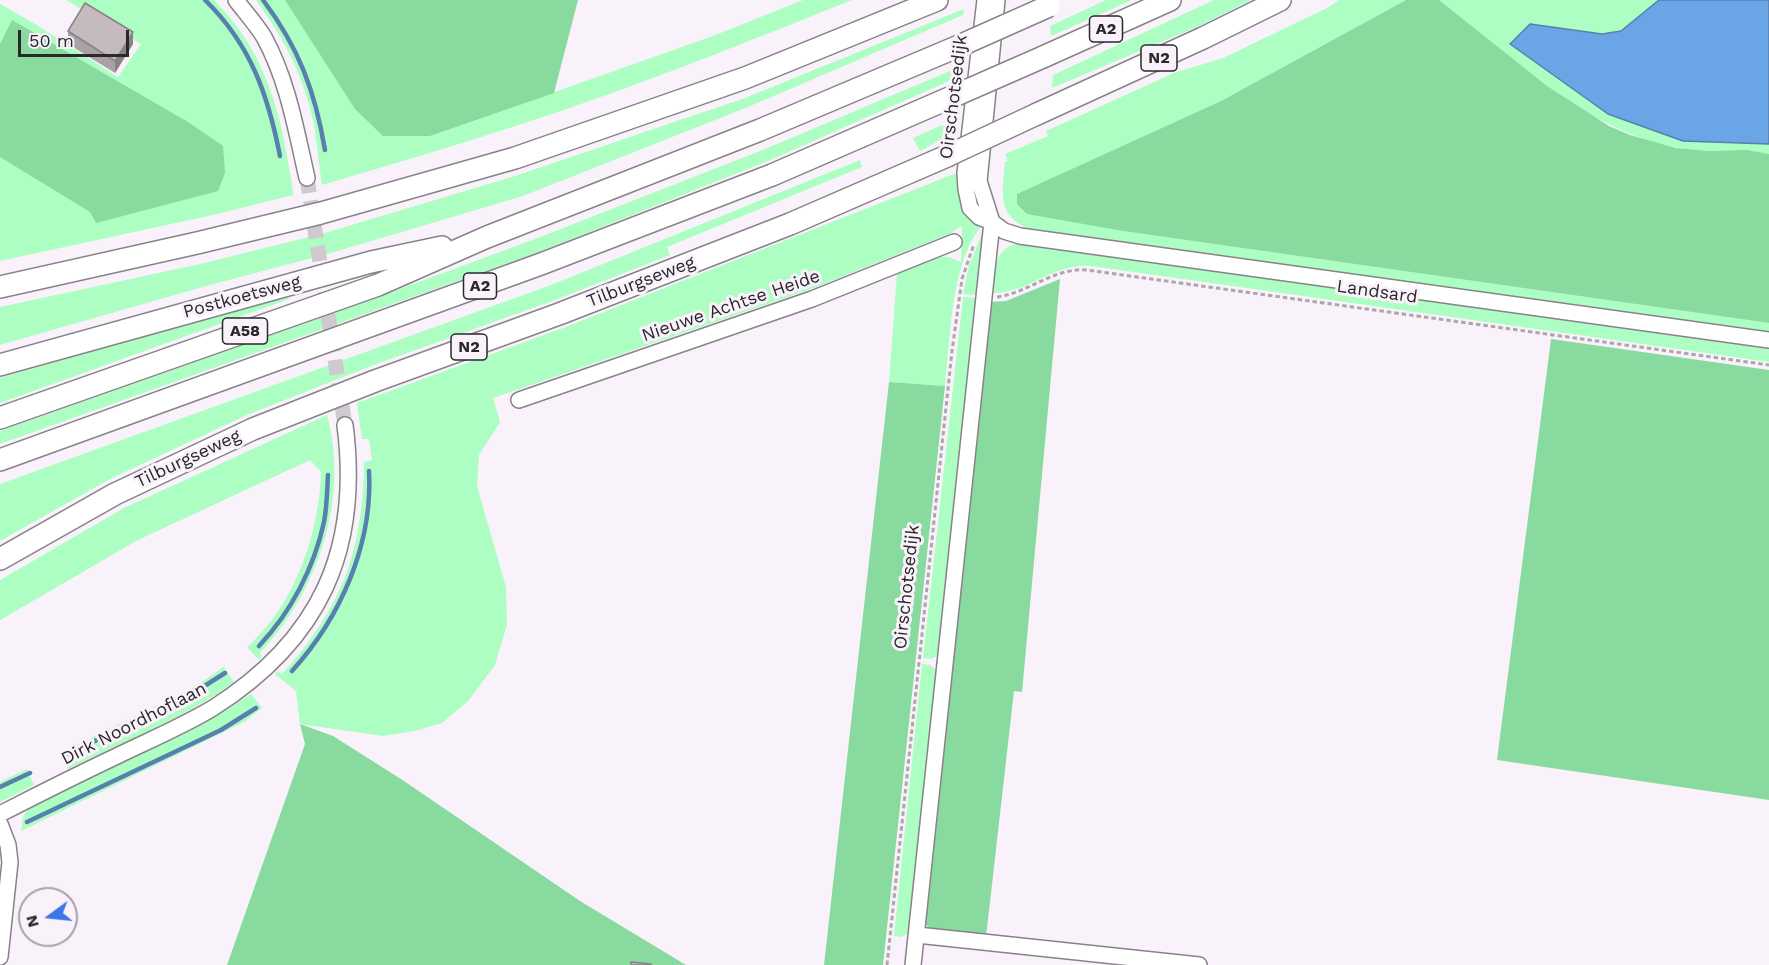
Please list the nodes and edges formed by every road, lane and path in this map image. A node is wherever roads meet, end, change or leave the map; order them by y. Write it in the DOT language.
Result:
graph roads {
  1 [pos="236,0"];
  2 [pos="937,0"];
  3 [pos="985,0"];
  4 [pos="997,0"];
  5 [pos="1170,0"];
  6 [pos="1280,0"];
  7 [pos="1055,3"];
  8 [pos="307,178"];
  9 [pos="992,222"];
  10 [pos="487,237"];
  11 [pos="954,242"];
  12 [pos="0,287"];
  13 [pos="984,297"];
  14 [pos="1769,340"];
  15 [pos="0,365"];
  16 [pos="1769,365"];
  17 [pos="519,400"];
  18 [pos="0,418"];
  19 [pos="345,425"];
  20 [pos="0,460"];
  21 [pos="0,560"];
  22 [pos="0,814"];
  23 [pos="0,824"];
  24 [pos="917,935"];
  25 [pos="0,957"];
  26 [pos="887,965"];
  27 [pos="913,965"];
  28 [pos="1199,965"];
  1 -- 8 [label="street"];
  2 -- 12 [label="highway"];
  3 -- 9 [label="street, Oirschotsedijk"];
  4 -- 9 [label="street, Oirschotsedijk"];
  5 -- 20 [label="highway, A2, bridge"];
  6 -- 21 [label="highway, Tilburgseweg / N2, bridge"];
  7 -- 10 [label="highway, bridge"];
  9 -- 13 [label="street, Oirschotsedijk"];
  9 -- 14 [label="street, Landsard"];
  9 -- 26 [label="path, Oirschotsedijk"];
  10 -- 15 [label="highway, Postkoetsweg"];
  10 -- 18 [label="highway, A58"];
  11 -- 17 [label="street, Nieuwe Achtse Heide"];
  13 -- 16 [label="path, Landsard"];
  13 -- 24 [label="street, Oirschotsedijk"];
  19 -- 22 [label="street, Dirk Noordhoflaan"];
  23 -- 25 [label="street"];
  24 -- 27 [label="street, Oirschotsedijk"];
  24 -- 28 [label="street"];
}
